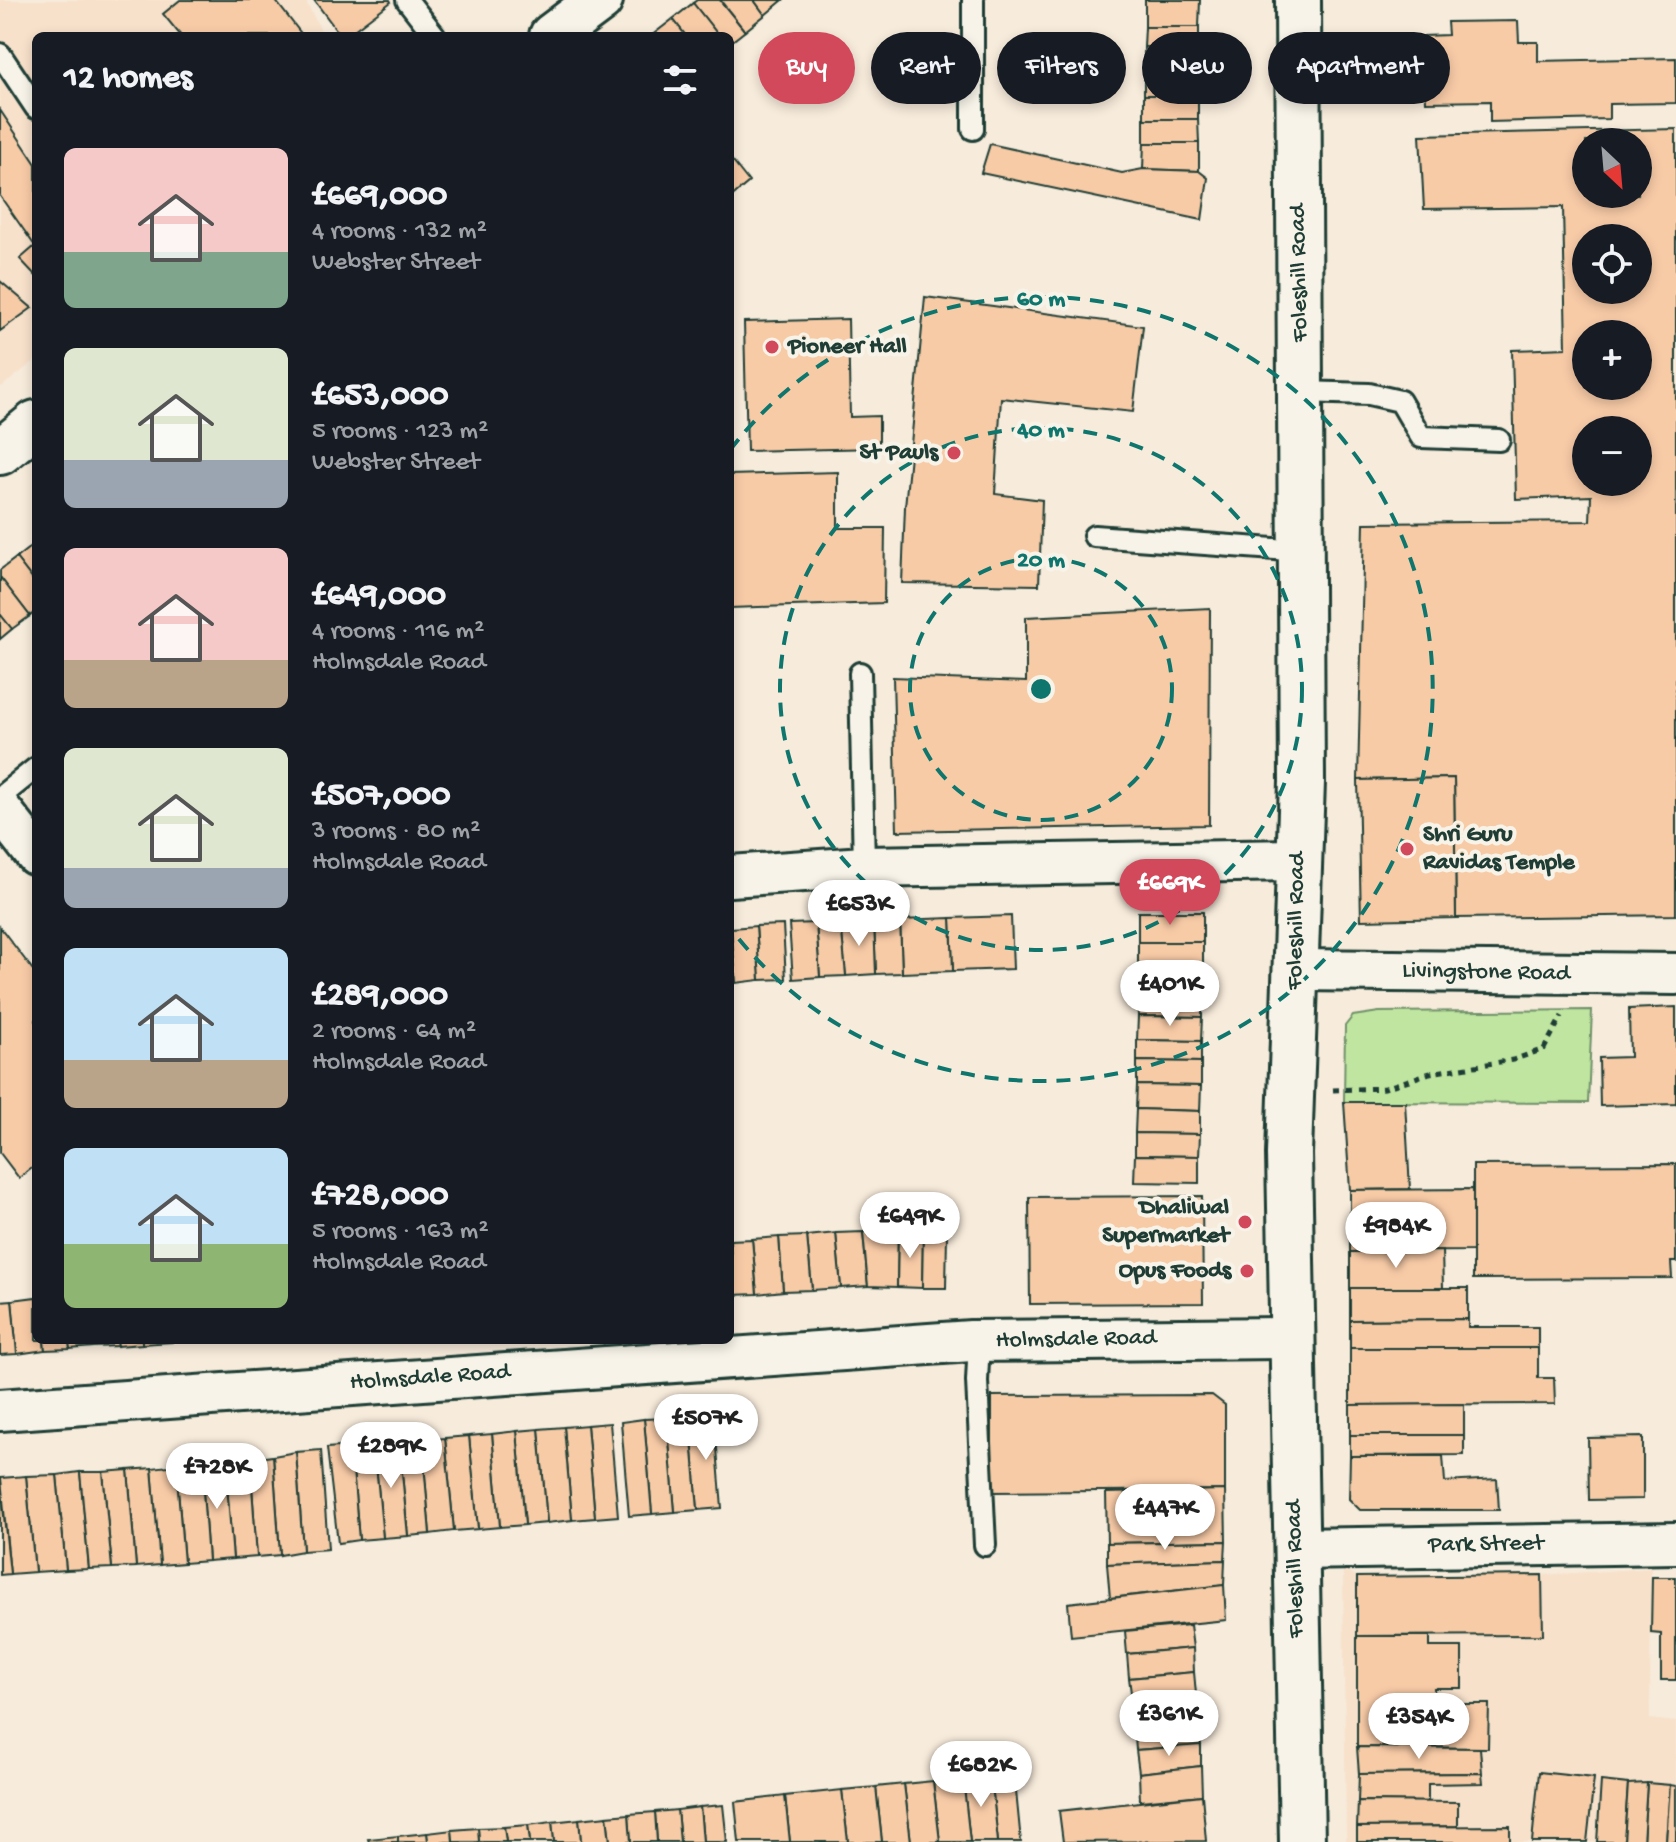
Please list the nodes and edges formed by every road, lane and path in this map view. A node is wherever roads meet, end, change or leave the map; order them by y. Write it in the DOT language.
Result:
graph roads {
  1 [pos="407,0"];
  2 [pos="600,0"];
  3 [pos="973,0"];
  4 [pos="1298,0"];
  5 [pos="432,32"];
  6 [pos="557,32"];
  7 [pos="0,54"];
  8 [pos="32,102"];
  9 [pos="973,129"];
  10 [pos="1301,392"];
  11 [pos="32,426"];
  12 [pos="1499,440"];
  13 [pos="0,452"];
  14 [pos="1094,536"];
  15 [pos="1302,551"];
  16 [pos="860,673"];
  17 [pos="32,771"];
  18 [pos="0,797"];
  19 [pos="0,809"];
  20 [pos="32,850"];
  21 [pos="1298,860"];
  22 [pos="864,867"];
  23 [pos="734,876"];
  24 [pos="1296,970"];
  25 [pos="1572,974"];
  26 [pos="1676,974"];
  27 [pos="1329,1091"];
  28 [pos="1291,1338"];
  29 [pos="979,1341"];
  30 [pos="0,1410"];
  31 [pos="1676,1543"];
  32 [pos="985,1545"];
  33 [pos="1295,1549"];
  34 [pos="1302,1842"];
  1 -- 5 [label="lane"];
  2 -- 6 [label="main road"];
  3 -- 9 [label="lane"];
  4 -- 10 [label="main road, Foleshill Road"];
  7 -- 8 [label="lane"];
  10 -- 12 [label="lane"];
  10 -- 15 [label="main road, Foleshill Road"];
  11 -- 13 [label="main road"];
  14 -- 15 [label="lane"];
  15 -- 21 [label="main road, Foleshill Road"];
  16 -- 22 [label="lane"];
  17 -- 18 [label="lane"];
  19 -- 20 [label="street"];
  21 -- 22 [label="street"];
  21 -- 24 [label="main road, Foleshill Road"];
  22 -- 23 [label="street"];
  24 -- 25 [label="street, Livingstone Road"];
  24 -- 28 [label="main road, Foleshill Road"];
  25 -- 26 [label="street, Livingstone Road"];
  25 -- 27 [label="path"];
  28 -- 29 [label="street, Holmsdale Road"];
  28 -- 33 [label="main road, Foleshill Road"];
  29 -- 30 [label="street, Holmsdale Road"];
  29 -- 32 [label="lane"];
  31 -- 33 [label="street, Park Street"];
  33 -- 34 [label="main road, Foleshill Road"];
}
